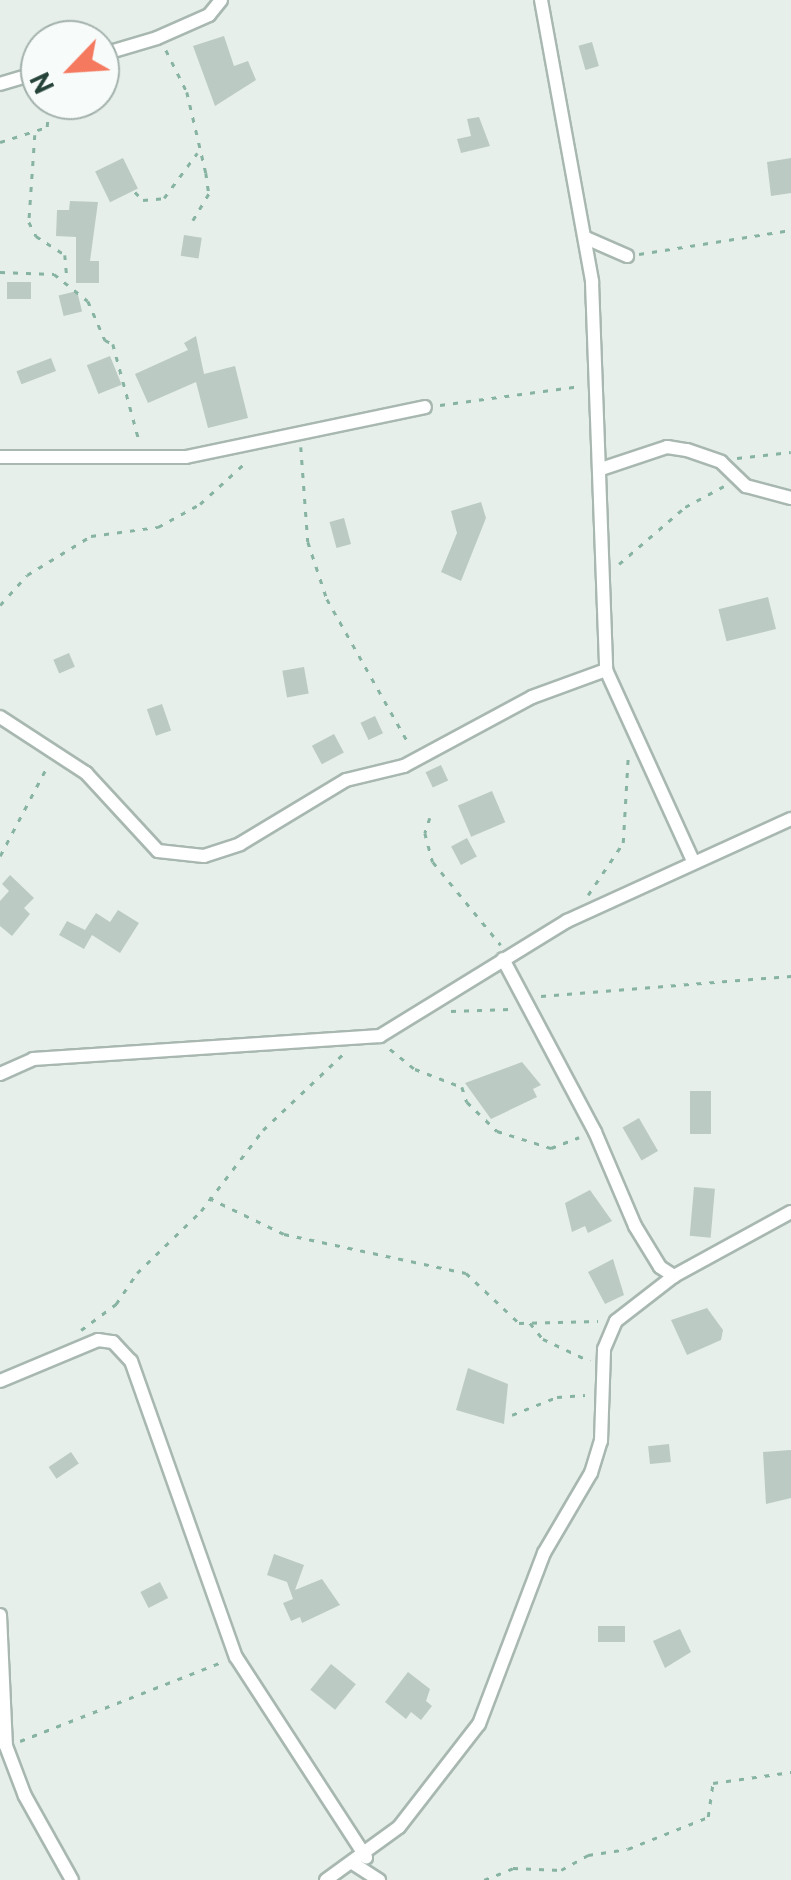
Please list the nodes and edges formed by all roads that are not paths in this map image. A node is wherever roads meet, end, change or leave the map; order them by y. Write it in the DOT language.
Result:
graph roads {
  1 [pos="222,0"];
  2 [pos="541,0"];
  3 [pos="120,49"];
  4 [pos="586,238"];
  5 [pos="627,256"];
  6 [pos="425,407"];
  7 [pos="0,457"];
  8 [pos="601,469"];
  9 [pos="791,498"];
  10 [pos="606,670"];
  11 [pos="0,717"];
  12 [pos="791,819"];
  13 [pos="693,861"];
  14 [pos="506,957"];
  15 [pos="0,1071"];
  16 [pos="791,1212"];
  17 [pos="674,1276"];
  18 [pos="0,1382"];
  19 [pos="0,1615"];
  20 [pos="360,1861"];
  21 [pos="72,1880"];
  22 [pos="326,1880"];
  23 [pos="379,1880"];
  1 -- 3 [label="street"];
  2 -- 4 [label="street"];
  4 -- 5 [label="street"];
  4 -- 8 [label="street"];
  6 -- 7 [label="street"];
  8 -- 9 [label="street"];
  8 -- 10 [label="street"];
  10 -- 11 [label="street"];
  10 -- 13 [label="street"];
  12 -- 13 [label="street"];
  13 -- 14 [label="street"];
  14 -- 15 [label="street"];
  14 -- 17 [label="street"];
  16 -- 17 [label="street"];
  17 -- 20 [label="street"];
  18 -- 20 [label="street"];
  19 -- 21 [label="street"];
  20 -- 22 [label="street"];
  20 -- 23 [label="street"];
}
